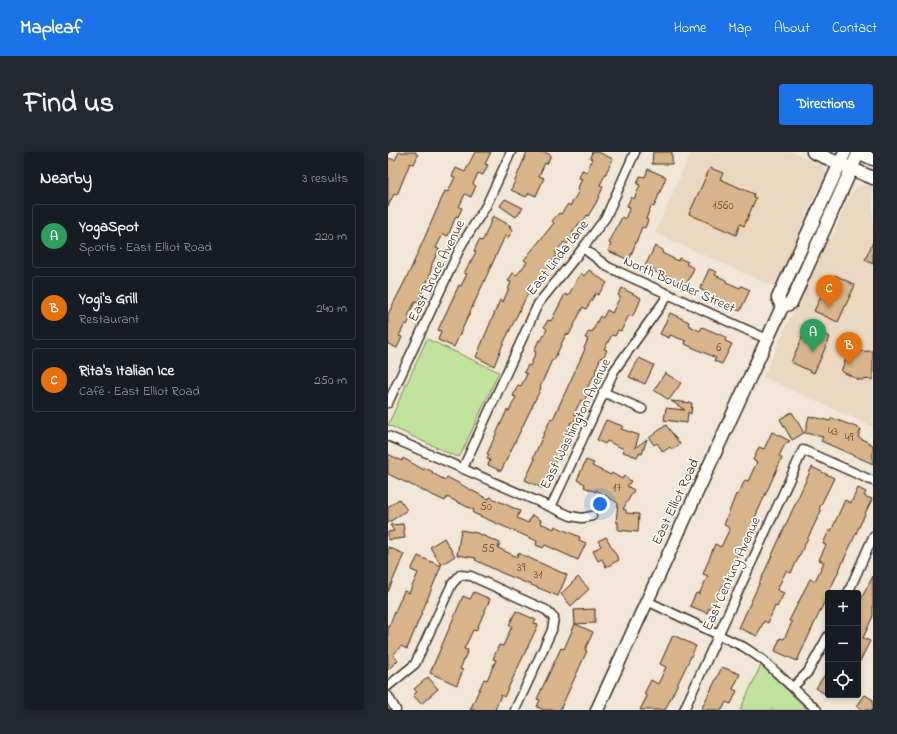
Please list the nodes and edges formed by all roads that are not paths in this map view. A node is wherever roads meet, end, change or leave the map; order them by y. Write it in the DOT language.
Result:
graph roads {
  1 [pos="511,152"];
  2 [pos="635,152"];
  3 [pos="813,152"];
  4 [pos="845,152"];
  5 [pos="859,152"];
  6 [pos="873,158"];
  7 [pos="846,166"];
  8 [pos="873,178"];
  9 [pos="811,227"];
  10 [pos="583,248"];
  11 [pos="809,263"];
  12 [pos="668,294"];
  13 [pos="782,307"];
  14 [pos="767,339"];
  15 [pos="603,392"];
  16 [pos="388,403"];
  17 [pos="642,409"];
  18 [pos="388,436"];
  19 [pos="463,468"];
  20 [pos="873,481"];
  21 [pos="550,507"];
  22 [pos="592,516"];
  23 [pos="873,537"];
  24 [pos="849,590"];
  25 [pos="647,601"];
  26 [pos="718,635"];
  27 [pos="825,641"];
  28 [pos="388,686"];
  29 [pos="793,687"];
  30 [pos="388,696"];
  31 [pos="396,710"];
  32 [pos="515,710"];
  33 [pos="597,710"];
  34 [pos="684,710"];
  35 [pos="817,710"];
  1 -- 16 [label="street, East Bruce Avenue"];
  2 -- 10 [label="street, East Linda Lane"];
  3 -- 7 [label="main road"];
  4 -- 7 [label="main road, East Elliot Road"];
  5 -- 6 [label="main road"];
  5 -- 7 [label="main road, East Elliot Road"];
  7 -- 8 [label="main road"];
  7 -- 9 [label="main road, East Elliot Road"];
  7 -- 11 [label="main road, East Elliot Road"];
  9 -- 11 [label="main road"];
  9 -- 13 [label="main road, East Elliot Road"];
  10 -- 12 [label="street, North Boulder Street"];
  10 -- 19 [label="street, East Linda Lane"];
  11 -- 13 [label="main road, East Elliot Road"];
  12 -- 14 [label="street, North Boulder Street"];
  12 -- 15 [label="street, East Washington Avenue"];
  13 -- 14 [label="main road, East Elliot Road"];
  14 -- 25 [label="main road, East Elliot Road"];
  15 -- 17 [label="street"];
  15 -- 21 [label="street, East Washington Avenue"];
  18 -- 19 [label="street"];
  19 -- 21 [label="street"];
  20 -- 26 [label="street, East Century Avenue"];
  21 -- 22 [label="street"];
  23 -- 24 [label="street"];
  25 -- 26 [label="street"];
  25 -- 33 [label="main road, East Elliot Road"];
  26 -- 29 [label="street"];
  26 -- 34 [label="street, East Century Avenue"];
  27 -- 29 [label="street"];
  28 -- 32 [label="street"];
  29 -- 35 [label="street"];
  30 -- 31 [label="street"];
}
